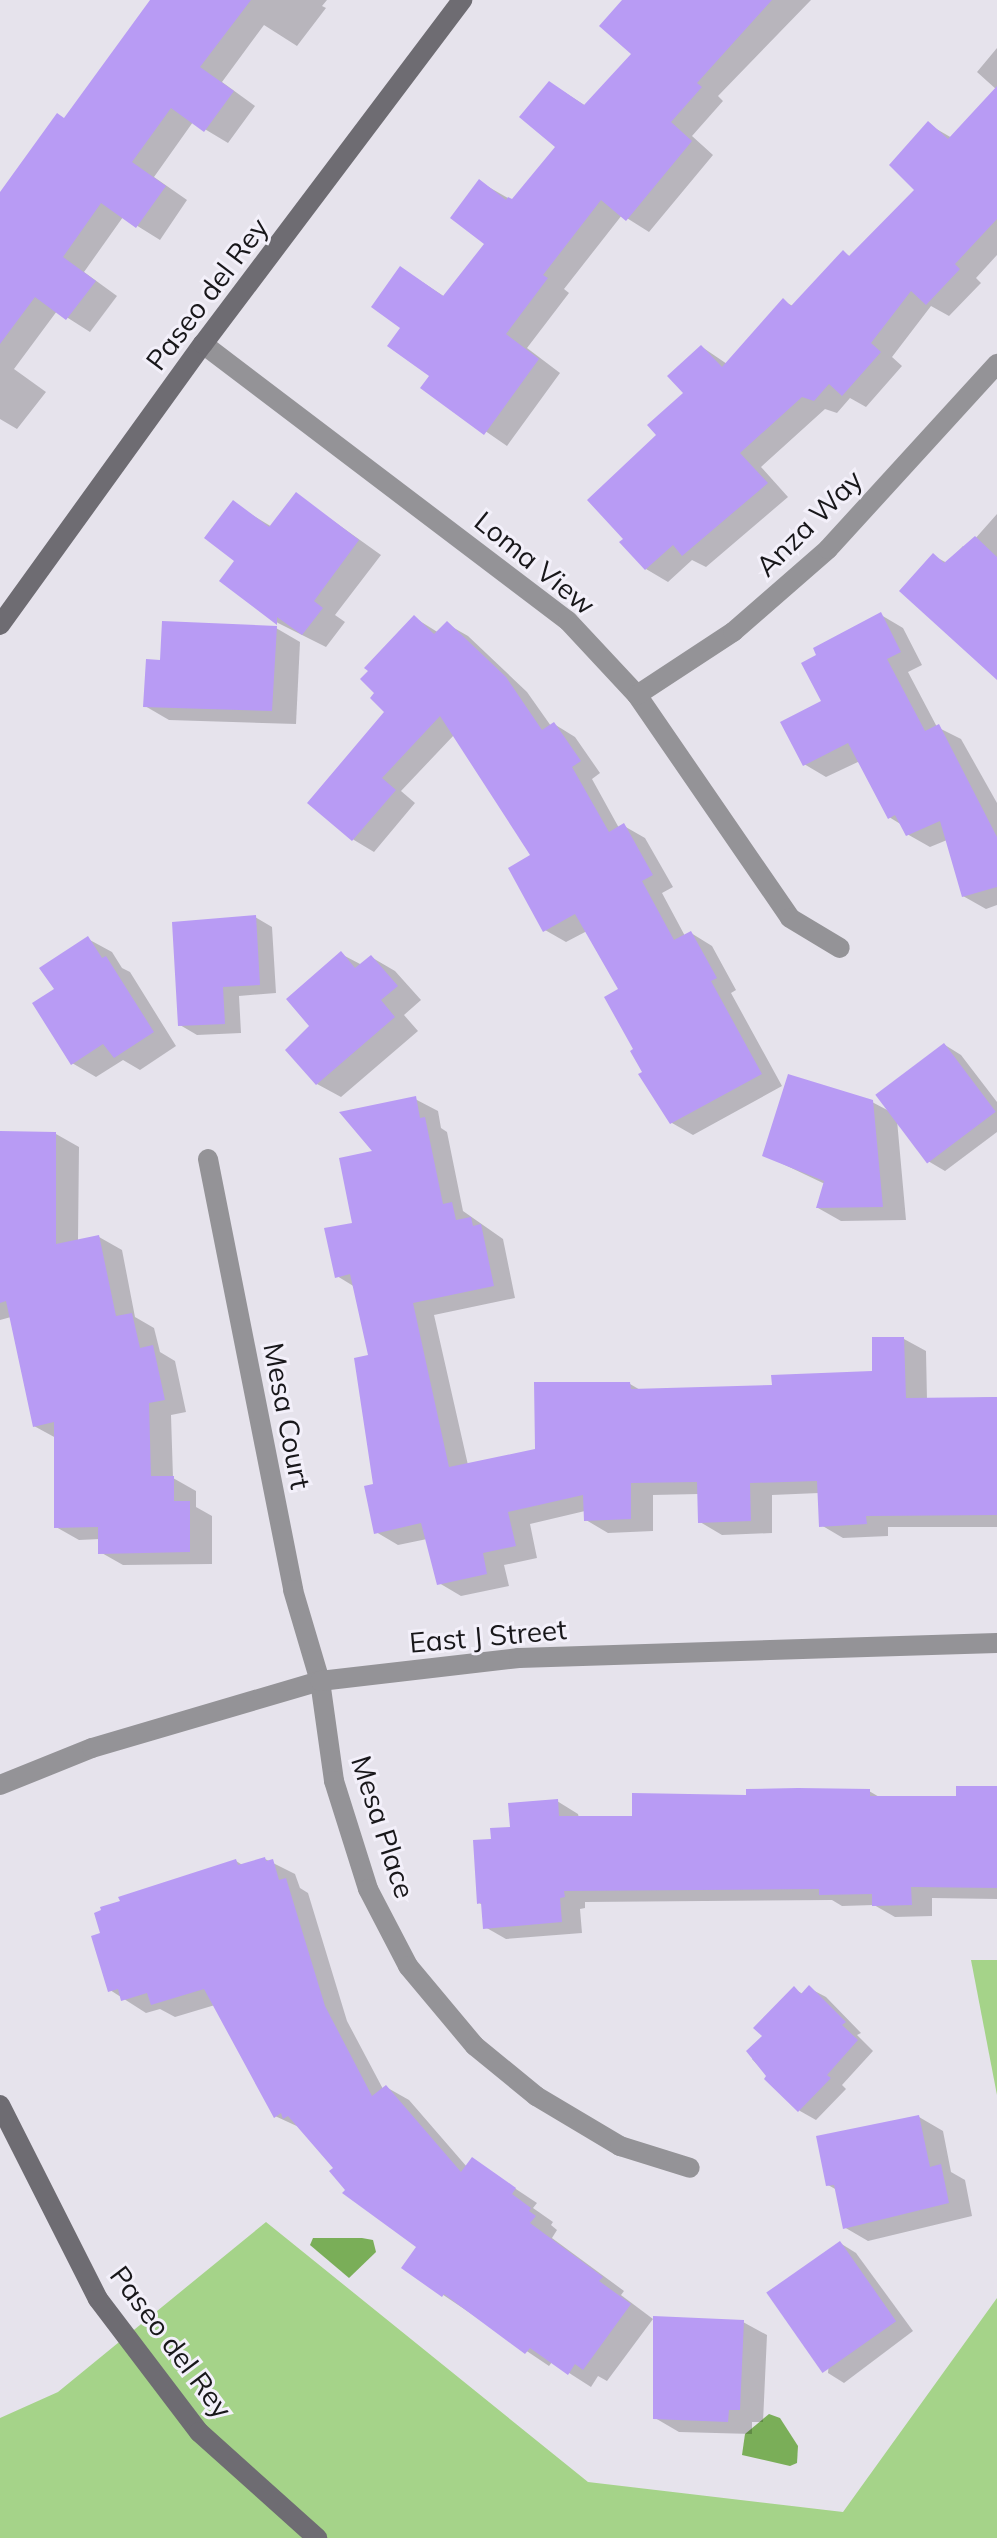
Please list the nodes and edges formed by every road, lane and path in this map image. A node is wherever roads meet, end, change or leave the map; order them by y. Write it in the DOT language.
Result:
graph roads {
  1 [pos="462,0"];
  2 [pos="203,344"];
  3 [pos="997,364"];
  4 [pos="0,625"];
  5 [pos="637,695"];
  6 [pos="840,948"];
  7 [pos="208,1159"];
  8 [pos="997,1643"];
  9 [pos="320,1681"];
  10 [pos="0,1785"];
  11 [pos="0,2105"];
  12 [pos="690,2168"];
  13 [pos="317,2538"];
  1 -- 2 [label="main road, Paseo del Rey"];
  2 -- 4 [label="main road, Paseo del Rey"];
  2 -- 5 [label="street, Loma View"];
  3 -- 5 [label="street, Anza Way"];
  5 -- 6 [label="street, Loma View"];
  7 -- 9 [label="street, Mesa Court"];
  8 -- 9 [label="street, East J Street"];
  9 -- 10 [label="street, East J Street"];
  9 -- 12 [label="street, Mesa Place"];
  11 -- 13 [label="main road, Paseo del Rey"];
}
